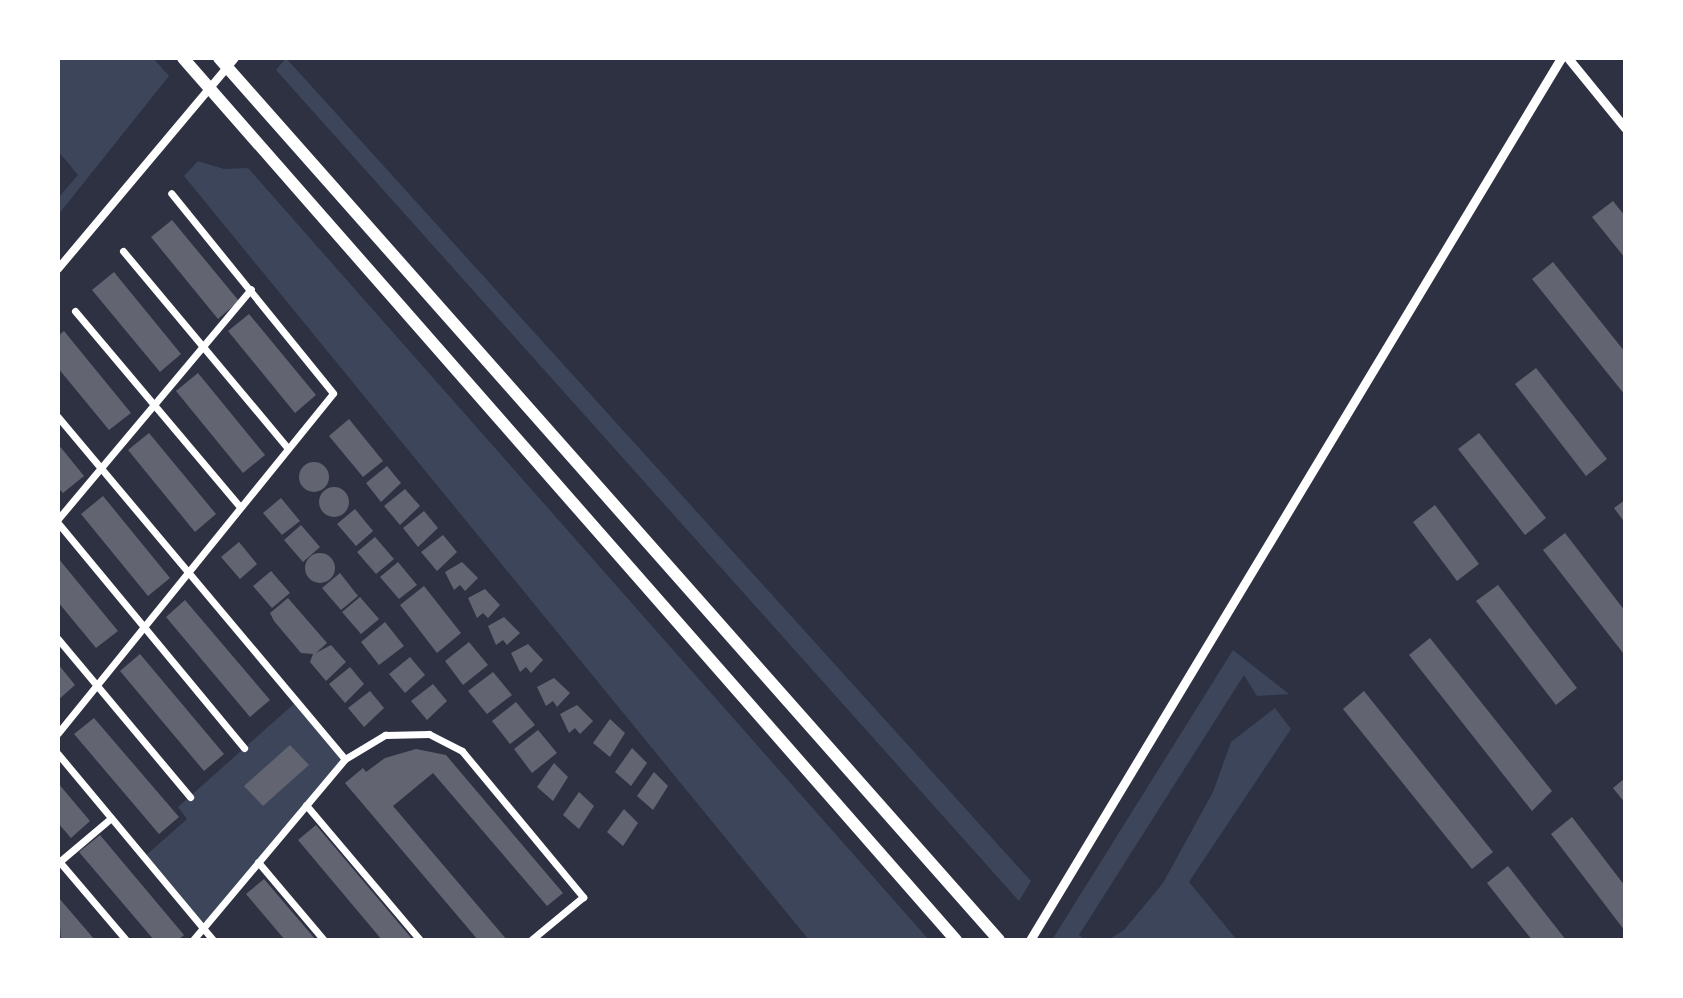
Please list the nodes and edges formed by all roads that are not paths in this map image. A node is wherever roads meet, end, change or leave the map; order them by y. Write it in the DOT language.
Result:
graph roads {
  1 [pos="183,58"];
  2 [pos="219,58"];
  3 [pos="235,58"];
  4 [pos="1561,58"];
  5 [pos="1568,58"];
  6 [pos="1625,128"];
  7 [pos="171,193"];
  8 [pos="123,251"];
  9 [pos="58,269"];
  10 [pos="251,289"];
  11 [pos="75,311"];
  12 [pos="203,346"];
  13 [pos="154,405"];
  14 [pos="58,417"];
  15 [pos="288,448"];
  16 [pos="101,469"];
  17 [pos="240,507"];
  18 [pos="58,521"];
  19 [pos="188,572"];
  20 [pos="144,627"];
  21 [pos="58,639"];
  22 [pos="96,685"];
  23 [pos="58,733"];
  24 [pos="244,748"];
  25 [pos="58,754"];
  26 [pos="345,759"];
  27 [pos="190,797"];
  28 [pos="306,805"];
  29 [pos="111,818"];
  30 [pos="59,861"];
  31 [pos="258,862"];
  32 [pos="203,928"];
  33 [pos="126,940"];
  34 [pos="193,940"];
  35 [pos="213,940"];
  36 [pos="324,940"];
  37 [pos="420,940"];
  38 [pos="531,940"];
  39 [pos="956,940"];
  40 [pos="999,940"];
  41 [pos="1030,940"];
  1 -- 39 [label="highway"];
  2 -- 40 [label="highway"];
  3 -- 9 [label="street"];
  4 -- 41 [label="main road"];
  5 -- 6 [label="main road"];
  7 -- 10 [label="street"];
  8 -- 12 [label="street"];
  10 -- 12 [label="street"];
  10 -- 15 [label="street"];
  11 -- 13 [label="street"];
  12 -- 13 [label="street"];
  12 -- 15 [label="street"];
  13 -- 16 [label="street"];
  13 -- 17 [label="street"];
  14 -- 16 [label="street"];
  15 -- 17 [label="street"];
  16 -- 18 [label="street"];
  16 -- 19 [label="street"];
  17 -- 19 [label="street"];
  18 -- 20 [label="street"];
  19 -- 20 [label="street"];
  19 -- 26 [label="street"];
  20 -- 22 [label="street"];
  20 -- 24 [label="street"];
  21 -- 22 [label="street"];
  22 -- 23 [label="street"];
  22 -- 27 [label="street"];
  25 -- 29 [label="street"];
  26 -- 28 [label="street"];
  26 -- 38 [label="street"];
  28 -- 31 [label="street"];
  28 -- 37 [label="street"];
  29 -- 30 [label="street"];
  29 -- 32 [label="street"];
  30 -- 33 [label="street"];
  31 -- 32 [label="street"];
  31 -- 36 [label="street"];
  32 -- 34 [label="street"];
  32 -- 35 [label="street"];
}
